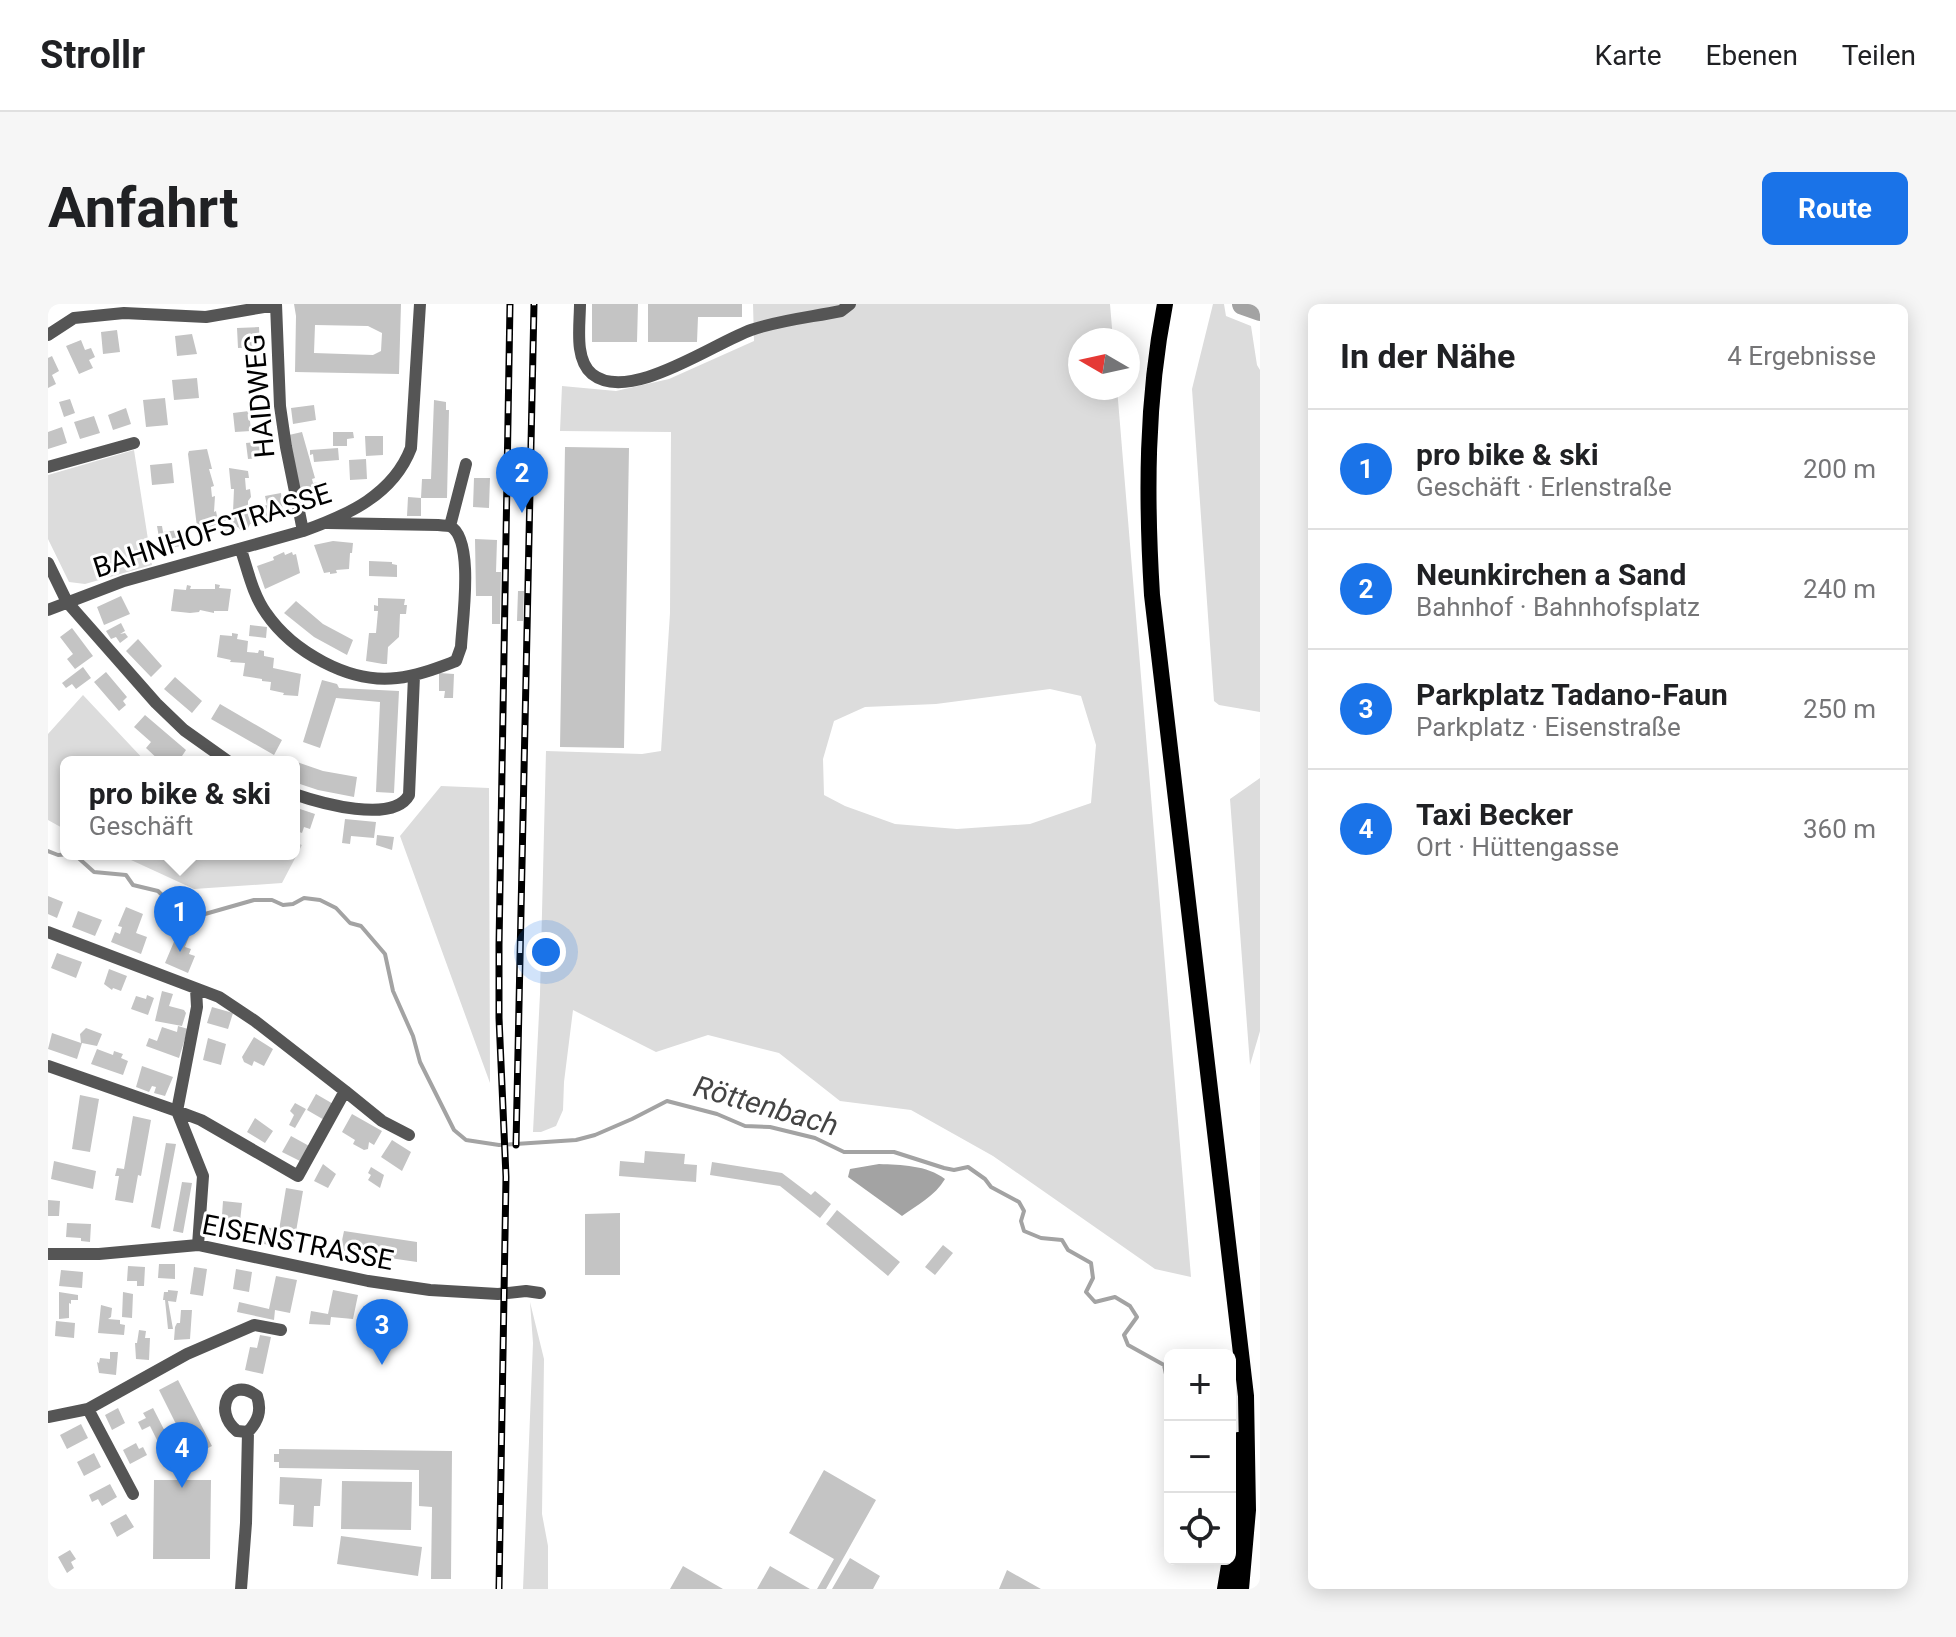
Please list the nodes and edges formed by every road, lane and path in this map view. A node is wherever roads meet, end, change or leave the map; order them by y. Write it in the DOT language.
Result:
graph roads {
  1 [pos="75,304"];
  2 [pos="276,304"];
  3 [pos="420,304"];
  4 [pos="580,304"];
  5 [pos="850,304"];
  6 [pos="1165,304"];
  7 [pos="74,318"];
  8 [pos="48,335"];
  9 [pos="134,443"];
  10 [pos="466,464"];
  11 [pos="48,467"];
  12 [pos="324,523"];
  13 [pos="450,526"];
  14 [pos="303,531"];
  15 [pos="241,550"];
  16 [pos="48,563"];
  17 [pos="67,602"];
  18 [pos="48,610"];
  19 [pos="414,676"];
  20 [pos="221,756"];
  21 [pos="300,796"];
  22 [pos="48,932"];
  23 [pos="196,989"];
  24 [pos="48,1066"];
  25 [pos="345,1091"];
  26 [pos="177,1111"];
  27 [pos="409,1135"];
  28 [pos="198,1245"];
  29 [pos="48,1254"];
  30 [pos="540,1293"];
  31 [pos="281,1330"];
  32 [pos="1240,1346"];
  33 [pos="88,1409"];
  34 [pos="48,1417"];
  35 [pos="248,1432"];
  36 [pos="133,1494"];
  37 [pos="1236,1499"];
  38 [pos="1229,1565"];
  39 [pos="241,1589"];
  40 [pos="1225,1589"];
  41 [pos="1241,1589"];
  1 -- 7 [label="street"];
  2 -- 7 [label="street"];
  2 -- 14 [label="street, HAIDWEG"];
  3 -- 12 [label="street, BAHNHOFSTRASSE"];
  4 -- 5 [label="street"];
  6 -- 32 [label="main road"];
  7 -- 8 [label="street"];
  9 -- 11 [label="street"];
  10 -- 13 [label="street"];
  12 -- 13 [label="street"];
  12 -- 14 [label="street, BAHNHOFSTRASSE"];
  13 -- 19 [label="street"];
  14 -- 15 [label="street, BAHNHOFSTRASSE"];
  15 -- 17 [label="street, BAHNHOFSTRASSE"];
  15 -- 19 [label="street"];
  16 -- 17 [label="street"];
  17 -- 18 [label="street, BAHNHOFSTRASSE"];
  17 -- 20 [label="street"];
  19 -- 21 [label="street"];
  22 -- 23 [label="street"];
  23 -- 25 [label="street"];
  23 -- 26 [label="street"];
  24 -- 26 [label="street"];
  25 -- 26 [label="street"];
  25 -- 27 [label="street"];
  26 -- 28 [label="street"];
  28 -- 29 [label="street, EISENSTRASSE"];
  28 -- 30 [label="street, EISENSTRASSE"];
  31 -- 33 [label="street"];
  32 -- 37 [label="main road"];
  32 -- 41 [label="main road"];
  33 -- 34 [label="street"];
  33 -- 36 [label="street"];
  35 -- 39 [label="street"];
  38 -- 40 [label="main road"];
}
